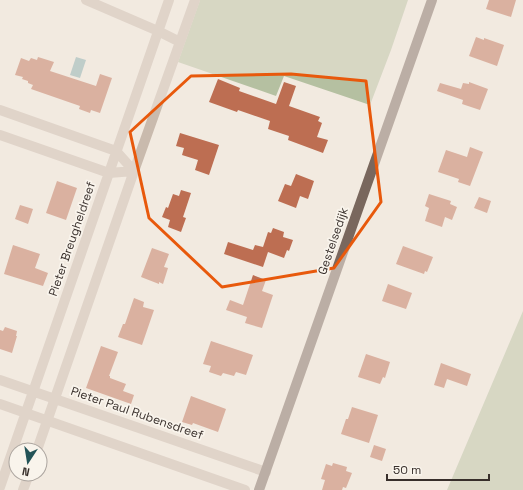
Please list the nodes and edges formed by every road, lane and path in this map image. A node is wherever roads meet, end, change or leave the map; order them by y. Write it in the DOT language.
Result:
graph roads {
  1 [pos="86,0"];
  2 [pos="169,0"];
  3 [pos="195,0"];
  4 [pos="432,0"];
  5 [pos="158,31"];
  6 [pos="180,42"];
  7 [pos="0,110"];
  8 [pos="0,135"];
  9 [pos="116,151"];
  10 [pos="134,171"];
  11 [pos="109,173"];
  12 [pos="0,380"];
  13 [pos="33,391"];
  14 [pos="55,398"];
  15 [pos="0,404"];
  16 [pos="26,413"];
  17 [pos="47,420"];
  18 [pos="40,442"];
  19 [pos="266,472"];
  20 [pos="0,487"];
  21 [pos="245,490"];
  22 [pos="260,490"];
  1 -- 5 [label="street"];
  2 -- 5 [label="street, Pieter Breugheldreef"];
  3 -- 6 [label="street"];
  4 -- 19 [label="main road, Gestelsedijk"];
  5 -- 6 [label="street"];
  5 -- 9 [label="street, Pieter Breugheldreef"];
  6 -- 10 [label="street"];
  7 -- 9 [label="street"];
  8 -- 11 [label="street"];
  9 -- 10 [label="street"];
  9 -- 11 [label="street, Pieter Breugheldreef"];
  10 -- 11 [label="street"];
  10 -- 14 [label="street"];
  11 -- 13 [label="street, Pieter Breugheldreef"];
  12 -- 13 [label="street, Pieter Paul Rubensdreef"];
  13 -- 14 [label="street, Pieter Paul Rubensdreef"];
  13 -- 16 [label="street, Pieter Breugheldreef"];
  14 -- 17 [label="street"];
  14 -- 19 [label="street, Pieter Paul Rubensdreef"];
  15 -- 16 [label="street"];
  16 -- 17 [label="street"];
  16 -- 20 [label="street, Pieter Breugheldreef"];
  17 -- 18 [label="street"];
  17 -- 21 [label="street"];
  19 -- 22 [label="main road, Gestelsedijk"];
}
